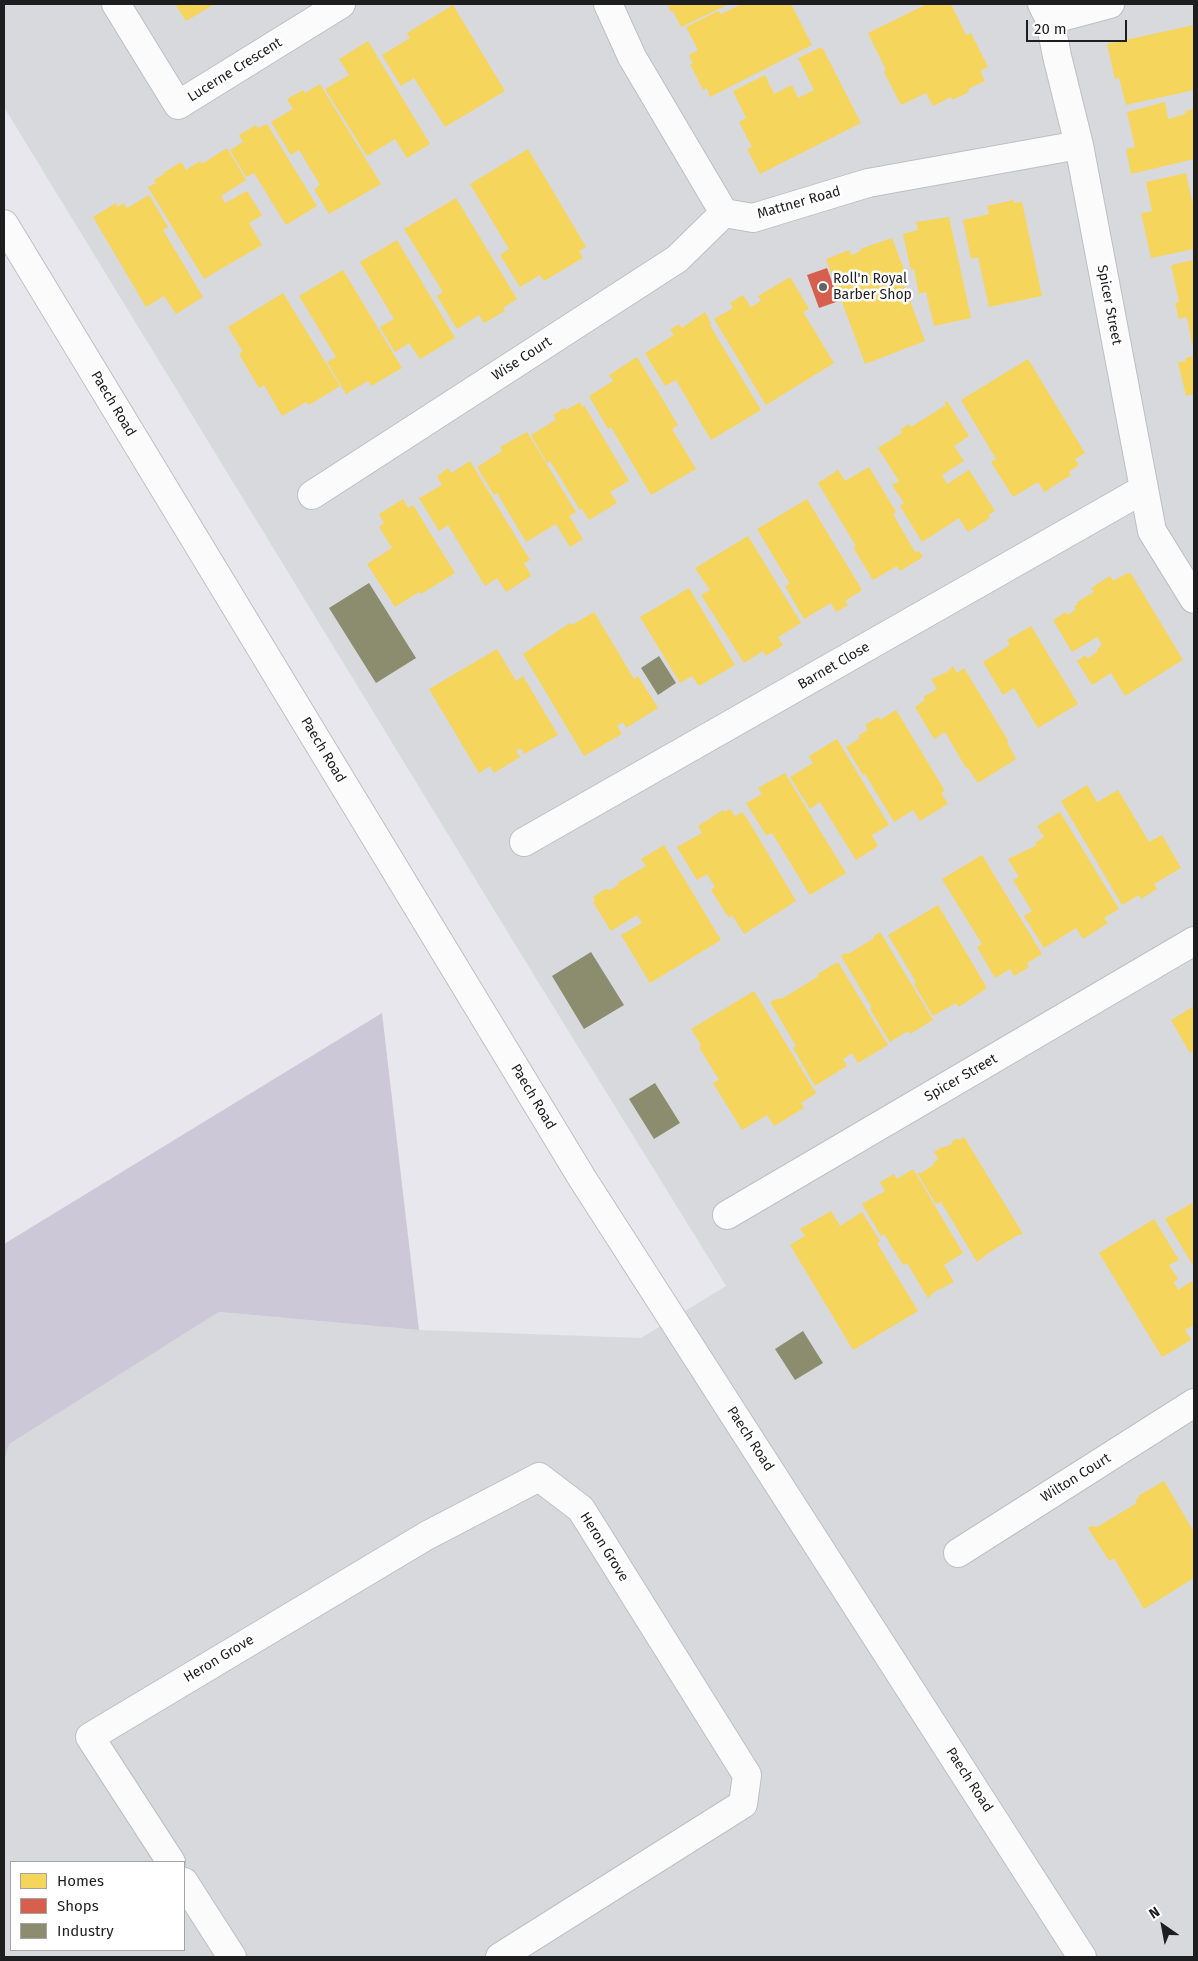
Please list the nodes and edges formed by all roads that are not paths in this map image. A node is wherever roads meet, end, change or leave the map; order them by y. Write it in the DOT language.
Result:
graph roads {
  1 [pos="116,4"];
  2 [pos="341,4"];
  3 [pos="608,4"];
  4 [pos="1110,4"];
  5 [pos="1046,12"];
  6 [pos="1079,145"];
  7 [pos="724,213"];
  8 [pos="4,224"];
  9 [pos="1144,489"];
  10 [pos="312,495"];
  11 [pos="1194,599"];
  12 [pos="524,842"];
  13 [pos="1194,941"];
  14 [pos="727,1215"];
  15 [pos="1194,1404"];
  16 [pos="958,1553"];
  17 [pos="170,1861"];
  18 [pos="185,1884"];
  19 [pos="232,1957"];
  20 [pos="500,1957"];
  21 [pos="1082,1957"];
  1 -- 2 [label="street, Lucerne Crescent"];
  3 -- 7 [label="street"];
  4 -- 5 [label="street"];
  5 -- 6 [label="street, Spicer Street"];
  6 -- 7 [label="street, Mattner Road"];
  6 -- 9 [label="street, Spicer Street"];
  7 -- 10 [label="street, Wise Court"];
  8 -- 21 [label="street, Paech Road"];
  9 -- 11 [label="street, Spicer Street"];
  9 -- 12 [label="street, Barnet Close"];
  13 -- 14 [label="street, Spicer Street"];
  15 -- 16 [label="street, Wilton Court"];
  17 -- 20 [label="street, Heron Grove"];
  18 -- 19 [label="street"];
}
